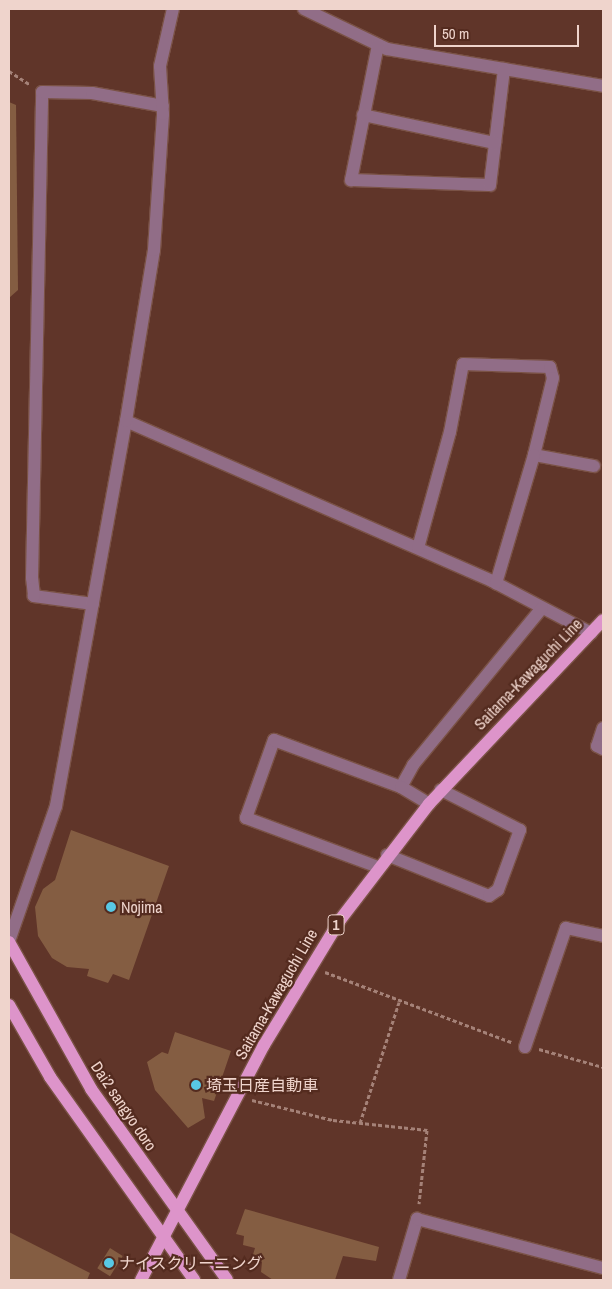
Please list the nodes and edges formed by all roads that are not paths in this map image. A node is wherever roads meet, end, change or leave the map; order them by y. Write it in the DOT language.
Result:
graph roads {
  1 [pos="173,9"];
  2 [pos="304,9"];
  3 [pos="378,45"];
  4 [pos="504,69"];
  5 [pos="603,86"];
  6 [pos="163,106"];
  7 [pos="363,115"];
  8 [pos="495,143"];
  9 [pos="126,421"];
  10 [pos="534,455"];
  11 [pos="594,466"];
  12 [pos="418,548"];
  13 [pos="496,583"];
  14 [pos="93,604"];
  15 [pos="542,608"];
  16 [pos="603,620"];
  17 [pos="591,633"];
  18 [pos="603,728"];
  19 [pos="603,748"];
  20 [pos="401,787"];
  21 [pos="441,790"];
  22 [pos="429,804"];
  23 [pos="387,856"];
  24 [pos="378,867"];
  25 [pos="603,936"];
  26 [pos="9,941"];
  27 [pos="9,1005"];
  28 [pos="525,1047"];
  29 [pos="177,1213"];
  30 [pos="163,1239"];
  31 [pos="603,1268"];
  32 [pos="141,1280"];
  33 [pos="194,1280"];
  34 [pos="227,1280"];
  35 [pos="398,1280"];
  1 -- 6 [label="street"];
  2 -- 3 [label="street"];
  3 -- 4 [label="street"];
  3 -- 7 [label="street"];
  4 -- 5 [label="street"];
  4 -- 8 [label="street"];
  6 -- 9 [label="street"];
  6 -- 14 [label="street"];
  7 -- 8 [label="street"];
  7 -- 8 [label="street"];
  9 -- 12 [label="street"];
  9 -- 14 [label="street"];
  10 -- 11 [label="street"];
  10 -- 12 [label="street"];
  10 -- 13 [label="street"];
  12 -- 13 [label="street"];
  13 -- 15 [label="street"];
  14 -- 26 [label="street"];
  15 -- 17 [label="street"];
  15 -- 20 [label="street"];
  16 -- 17 [label="main road, Saitama-Kawaguchi Line / 1"];
  17 -- 21 [label="main road, Saitama-Kawaguchi Line / 1"];
  18 -- 19 [label="street"];
  20 -- 22 [label="street"];
  20 -- 24 [label="street"];
  21 -- 22 [label="main road, Saitama-Kawaguchi Line / 1"];
  21 -- 23 [label="street"];
  22 -- 23 [label="main road, Saitama-Kawaguchi Line / 1"];
  23 -- 24 [label="main road, Saitama-Kawaguchi Line / 1"];
  24 -- 29 [label="main road, Saitama-Kawaguchi Line / 1"];
  25 -- 28 [label="street"];
  26 -- 29 [label="main road, Dai2 sangyo doro"];
  27 -- 30 [label="main road"];
  29 -- 30 [label="main road, Saitama-Kawaguchi Line / 1"];
  29 -- 34 [label="main road, Dai2 sangyo doro"];
  30 -- 32 [label="main road, Saitama-Kawaguchi Line / 1"];
  30 -- 33 [label="main road"];
  31 -- 35 [label="street"];
}
